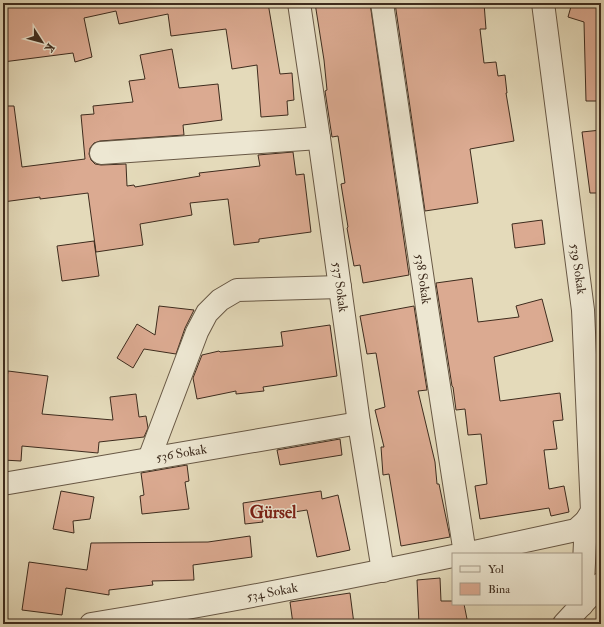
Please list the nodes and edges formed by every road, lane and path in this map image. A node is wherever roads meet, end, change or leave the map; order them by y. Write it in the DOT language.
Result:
graph roads {
  1 [pos="299,3"];
  2 [pos="382,3"];
  3 [pos="542,3"];
  4 [pos="319,138"];
  5 [pos="101,153"];
  6 [pos="340,287"];
  7 [pos="359,423"];
  8 [pos="149,459"];
  9 [pos="3,484"];
  10 [pos="581,526"];
  11 [pos="465,553"];
  12 [pos="469,553"];
  13 [pos="581,553"];
  14 [pos="452,556"];
  15 [pos="383,571"];
  16 [pos="601,584"];
  17 [pos="582,605"];
  18 [pos="160,618"];
  19 [pos="91,624"];
  20 [pos="564,624"];
  1 -- 4 [label="street, 537 Sokak"];
  2 -- 11 [label="street, 538 Sokak"];
  3 -- 10 [label="street, 539 Sokak"];
  4 -- 5 [label="street"];
  4 -- 6 [label="street, 537 Sokak"];
  6 -- 7 [label="street, 537 Sokak"];
  6 -- 8 [label="street"];
  7 -- 8 [label="street, 536 Sokak"];
  7 -- 15 [label="street, 537 Sokak"];
  8 -- 9 [label="street, 536 Sokak"];
  10 -- 12 [label="street"];
  10 -- 13 [label="street, 539 Sokak"];
  14 -- 15 [label="street, 534 Sokak"];
  15 -- 18 [label="street, 534 Sokak"];
  16 -- 17 [label="street"];
  17 -- 20 [label="street"];
  18 -- 19 [label="street, 534 Sokak"];
}
